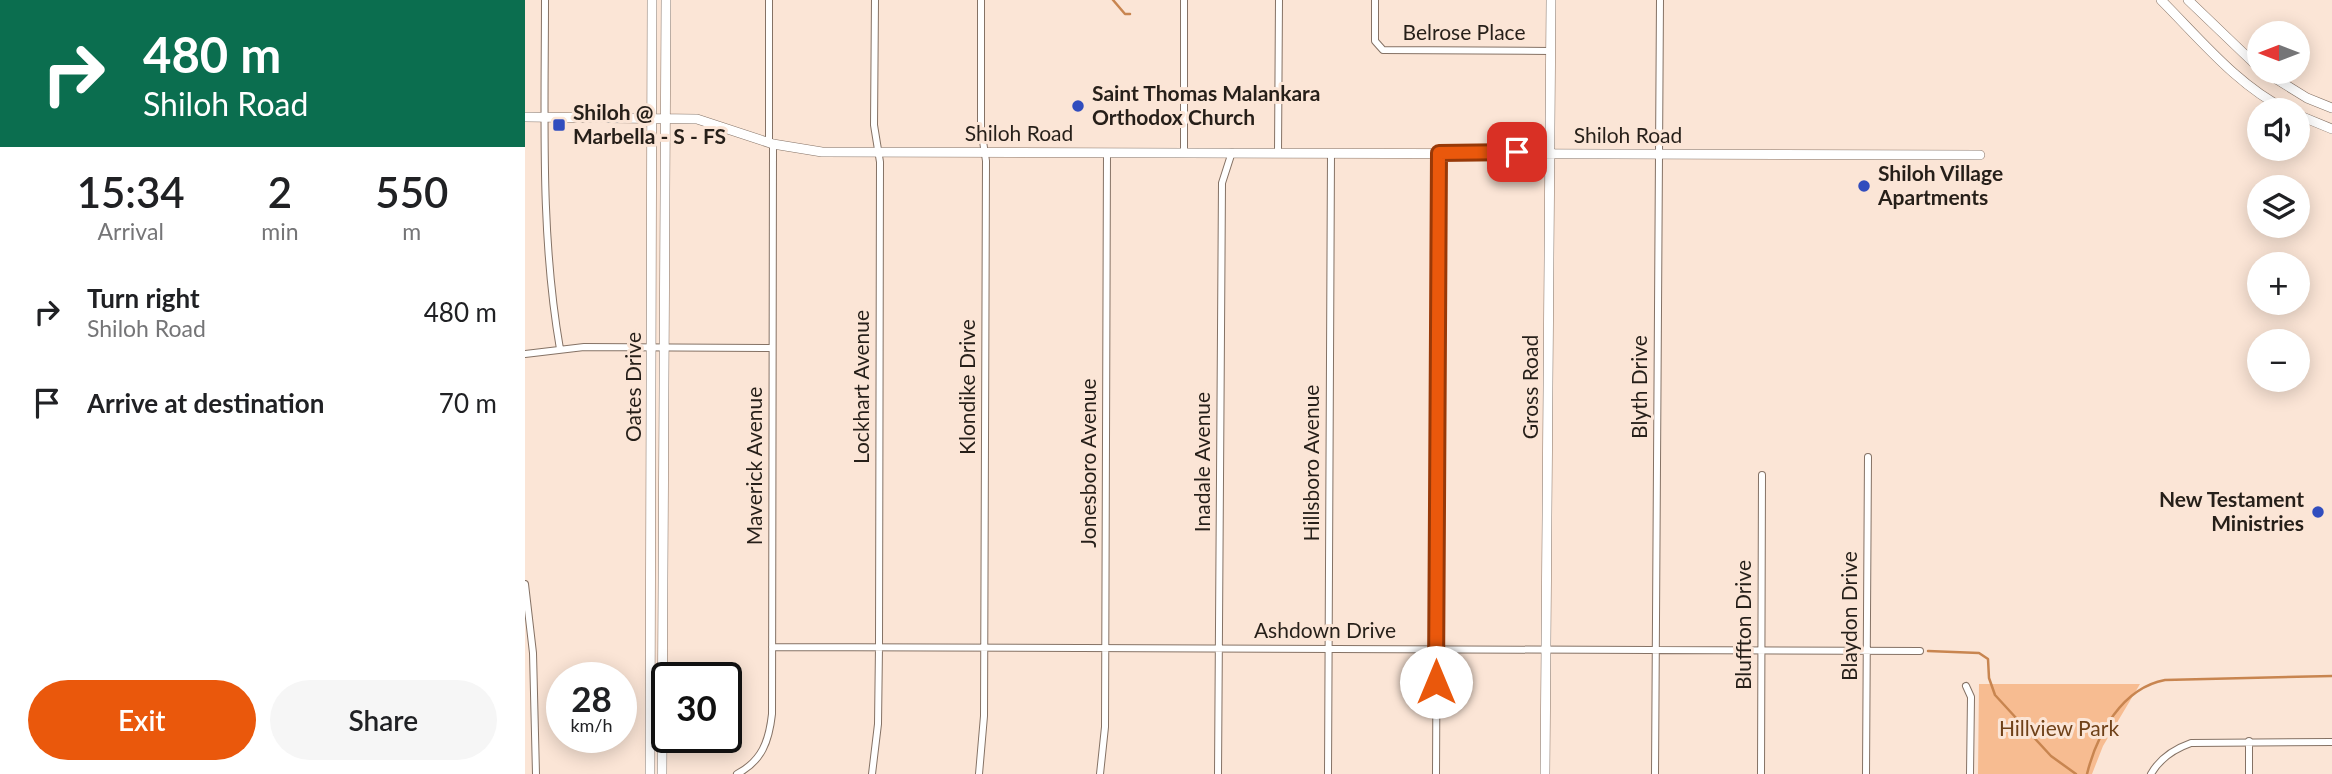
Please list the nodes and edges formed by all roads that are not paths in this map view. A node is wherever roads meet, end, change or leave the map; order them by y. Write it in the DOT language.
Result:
graph roads {
  1 [pos="545,0"];
  2 [pos="652,0"];
  3 [pos="666,0"];
  4 [pos="769,0"];
  5 [pos="875,0"];
  6 [pos="981,0"];
  7 [pos="1184,0"];
  8 [pos="1279,0"];
  9 [pos="1375,0"];
  10 [pos="1551,0"];
  11 [pos="1660,0"];
  12 [pos="2161,0"];
  13 [pos="2188,0"];
  14 [pos="2215,27"];
  15 [pos="2201,41"];
  16 [pos="1551,51"];
  17 [pos="2247,57"];
  18 [pos="2284,84"];
  19 [pos="2267,98"];
  20 [pos="2332,108"];
  21 [pos="525,117"];
  22 [pos="545,117"];
  23 [pos="666,117"];
  24 [pos="652,118"];
  25 [pos="2310,120"];
  26 [pos="2332,129"];
  27 [pos="771,143"];
  28 [pos="879,152"];
  29 [pos="985,152"];
  30 [pos="1107,152"];
  31 [pos="1184,152"];
  32 [pos="1232,152"];
  33 [pos="1278,152"];
  34 [pos="1331,153"];
  35 [pos="1439,153"];
  36 [pos="1550,153"];
  37 [pos="1660,153"];
  38 [pos="1980,155"];
  39 [pos="652,347"];
  40 [pos="664,347"];
  41 [pos="772,348"];
  42 [pos="560,349"];
  43 [pos="525,354"];
  44 [pos="1868,457"];
  45 [pos="1762,475"];
  46 [pos="525,584"];
  47 [pos="772,647"];
  48 [pos="879,647"];
  49 [pos="984,648"];
  50 [pos="1105,648"];
  51 [pos="1220,648"];
  52 [pos="1328,648"];
  53 [pos="1436,648"];
  54 [pos="1546,649"];
  55 [pos="1656,650"];
  56 [pos="1762,650"];
  57 [pos="1867,651"];
  58 [pos="1920,651"];
  59 [pos="1966,686"];
  60 [pos="2249,741"];
  61 [pos="2332,742"];
  62 [pos="536,774"];
  63 [pos="650,774"];
  64 [pos="662,774"];
  65 [pos="737,774"];
  66 [pos="872,774"];
  67 [pos="979,774"];
  68 [pos="1100,774"];
  69 [pos="1218,774"];
  70 [pos="1328,774"];
  71 [pos="1436,774"];
  72 [pos="1545,774"];
  73 [pos="1655,774"];
  74 [pos="1761,774"];
  75 [pos="1866,774"];
  76 [pos="1970,774"];
  77 [pos="2151,774"];
  78 [pos="2249,774"];
  1 -- 22 [label="street"];
  2 -- 24 [label="street, Oates Drive"];
  3 -- 23 [label="street, Oates Drive"];
  4 -- 27 [label="street, Maverick Avenue"];
  5 -- 28 [label="street, Lockhart Avenue"];
  6 -- 29 [label="street, Klondike Drive"];
  7 -- 31 [label="street"];
  8 -- 33 [label="street"];
  9 -- 16 [label="street, Belrose Place"];
  10 -- 16 [label="street, Gross Road"];
  11 -- 37 [label="street, Blyth Drive"];
  12 -- 15 [label="street"];
  13 -- 14 [label="street"];
  14 -- 15 [label="street"];
  14 -- 17 [label="street"];
  15 -- 19 [label="street"];
  16 -- 36 [label="street, Gross Road"];
  18 -- 20 [label="street"];
  21 -- 22 [label="street, Shiloh Road"];
  22 -- 24 [label="street, Shiloh Road"];
  22 -- 42 [label="street"];
  23 -- 24 [label="street, Shiloh Road"];
  23 -- 27 [label="street, Shiloh Road"];
  23 -- 40 [label="street, Oates Drive"];
  24 -- 39 [label="street, Oates Drive"];
  25 -- 26 [label="street"];
  27 -- 28 [label="street, Shiloh Road"];
  27 -- 41 [label="street, Maverick Avenue"];
  28 -- 29 [label="street, Shiloh Road"];
  28 -- 48 [label="street, Lockhart Avenue"];
  29 -- 30 [label="street, Shiloh Road"];
  29 -- 49 [label="street, Klondike Drive"];
  30 -- 31 [label="street, Shiloh Road"];
  30 -- 50 [label="street, Jonesboro Avenue"];
  31 -- 32 [label="street, Shiloh Road"];
  32 -- 33 [label="street, Shiloh Road"];
  32 -- 51 [label="street, Inadale Avenue"];
  33 -- 34 [label="street, Shiloh Road"];
  34 -- 35 [label="street, Shiloh Road"];
  34 -- 52 [label="street, Hillsboro Avenue"];
  35 -- 36 [label="street, Shiloh Road"];
  35 -- 53 [label="street"];
  36 -- 37 [label="street, Shiloh Road"];
  36 -- 54 [label="street, Gross Road"];
  37 -- 38 [label="street, Shiloh Road"];
  37 -- 55 [label="street, Blyth Drive"];
  39 -- 40 [label="street"];
  39 -- 42 [label="street"];
  39 -- 63 [label="street, Oates Drive"];
  40 -- 41 [label="street"];
  40 -- 64 [label="street, Oates Drive"];
  41 -- 47 [label="street, Maverick Avenue"];
  42 -- 43 [label="street"];
  44 -- 57 [label="street, Blaydon Drive"];
  45 -- 56 [label="street, Bluffton Drive"];
  46 -- 62 [label="street"];
  47 -- 48 [label="street, Ashdown Drive"];
  47 -- 65 [label="street, Maverick Avenue"];
  48 -- 49 [label="street, Ashdown Drive"];
  48 -- 66 [label="street, Lockhart Avenue"];
  49 -- 50 [label="street, Ashdown Drive"];
  49 -- 67 [label="street, Klondike Drive"];
  50 -- 51 [label="street, Ashdown Drive"];
  50 -- 68 [label="street, Jonesboro Avenue"];
  51 -- 52 [label="street, Ashdown Drive"];
  51 -- 69 [label="street, Inadale Avenue"];
  52 -- 53 [label="street, Ashdown Drive"];
  52 -- 70 [label="street, Hillsboro Avenue"];
  53 -- 54 [label="street, Ashdown Drive"];
  53 -- 71 [label="street"];
  54 -- 55 [label="street, Ashdown Drive"];
  54 -- 72 [label="street, Gross Road"];
  55 -- 56 [label="street, Ashdown Drive"];
  55 -- 73 [label="street, Blyth Drive"];
  56 -- 57 [label="street, Ashdown Drive"];
  56 -- 74 [label="street, Bluffton Drive"];
  57 -- 58 [label="street, Ashdown Drive"];
  57 -- 75 [label="street, Blaydon Drive"];
  59 -- 76 [label="street"];
  60 -- 61 [label="street"];
  60 -- 77 [label="street"];
  60 -- 78 [label="street"];
}
